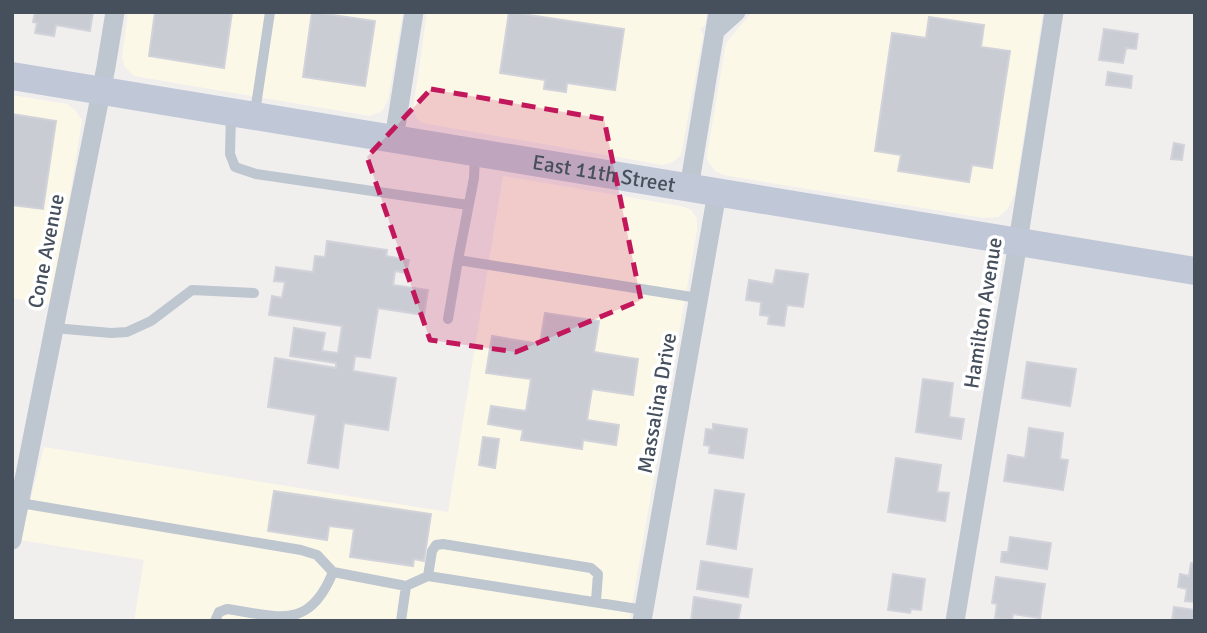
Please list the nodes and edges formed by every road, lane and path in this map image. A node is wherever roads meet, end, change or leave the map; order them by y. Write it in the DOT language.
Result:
graph roads {
  1 [pos="115,12"];
  2 [pos="270,12"];
  3 [pos="414,12"];
  4 [pos="736,12"];
  5 [pos="1054,12"];
  6 [pos="717,21"];
  7 [pos="12,76"];
  8 [pos="101,91"];
  9 [pos="242,115"];
  10 [pos="394,139"];
  11 [pos="476,153"];
  12 [pos="689,188"];
  13 [pos="717,193"];
  14 [pos="468,205"];
  15 [pos="1018,242"];
  16 [pos="458,260"];
  17 [pos="1195,271"];
  18 [pos="254,293"];
  19 [pos="698,298"];
  20 [pos="448,319"];
  21 [pos="54,328"];
  22 [pos="20,503"];
  23 [pos="12,540"];
  24 [pos="333,572"];
  25 [pos="428,576"];
  26 [pos="406,586"];
  27 [pos="596,601"];
  28 [pos="643,615"];
  29 [pos="283,620"];
  30 [pos="215,621"];
  31 [pos="401,621"];
  32 [pos="954,621"];
  1 -- 8 [label="street, Cone Avenue"];
  2 -- 9 [label="lane"];
  3 -- 10 [label="street"];
  4 -- 6 [label="street"];
  5 -- 15 [label="street, Hamilton Avenue"];
  6 -- 12 [label="street"];
  7 -- 8 [label="main road, East 11th Street"];
  8 -- 9 [label="main road, East 11th Street"];
  8 -- 21 [label="street, Cone Avenue"];
  9 -- 10 [label="main road, East 11th Street"];
  9 -- 14 [label="lane"];
  10 -- 11 [label="main road, East 11th Street"];
  11 -- 12 [label="main road, East 11th Street"];
  11 -- 14 [label="lane"];
  12 -- 13 [label="main road, East 11th Street"];
  13 -- 15 [label="main road, East 11th Street"];
  13 -- 19 [label="street, Massalina Drive"];
  14 -- 16 [label="lane"];
  15 -- 17 [label="main road, East 11th Street"];
  15 -- 32 [label="street, Hamilton Avenue"];
  16 -- 19 [label="lane"];
  16 -- 20 [label="lane"];
  18 -- 21 [label="lane"];
  19 -- 28 [label="street, Massalina Drive"];
  21 -- 22 [label="street, Cone Avenue"];
  22 -- 23 [label="street, Cone Avenue"];
  22 -- 24 [label="lane"];
  24 -- 26 [label="lane"];
  24 -- 29 [label="lane"];
  25 -- 26 [label="lane"];
  25 -- 27 [label="lane"];
  25 -- 27 [label="lane"];
  26 -- 31 [label="lane"];
  27 -- 28 [label="lane"];
  29 -- 30 [label="lane"];
}
